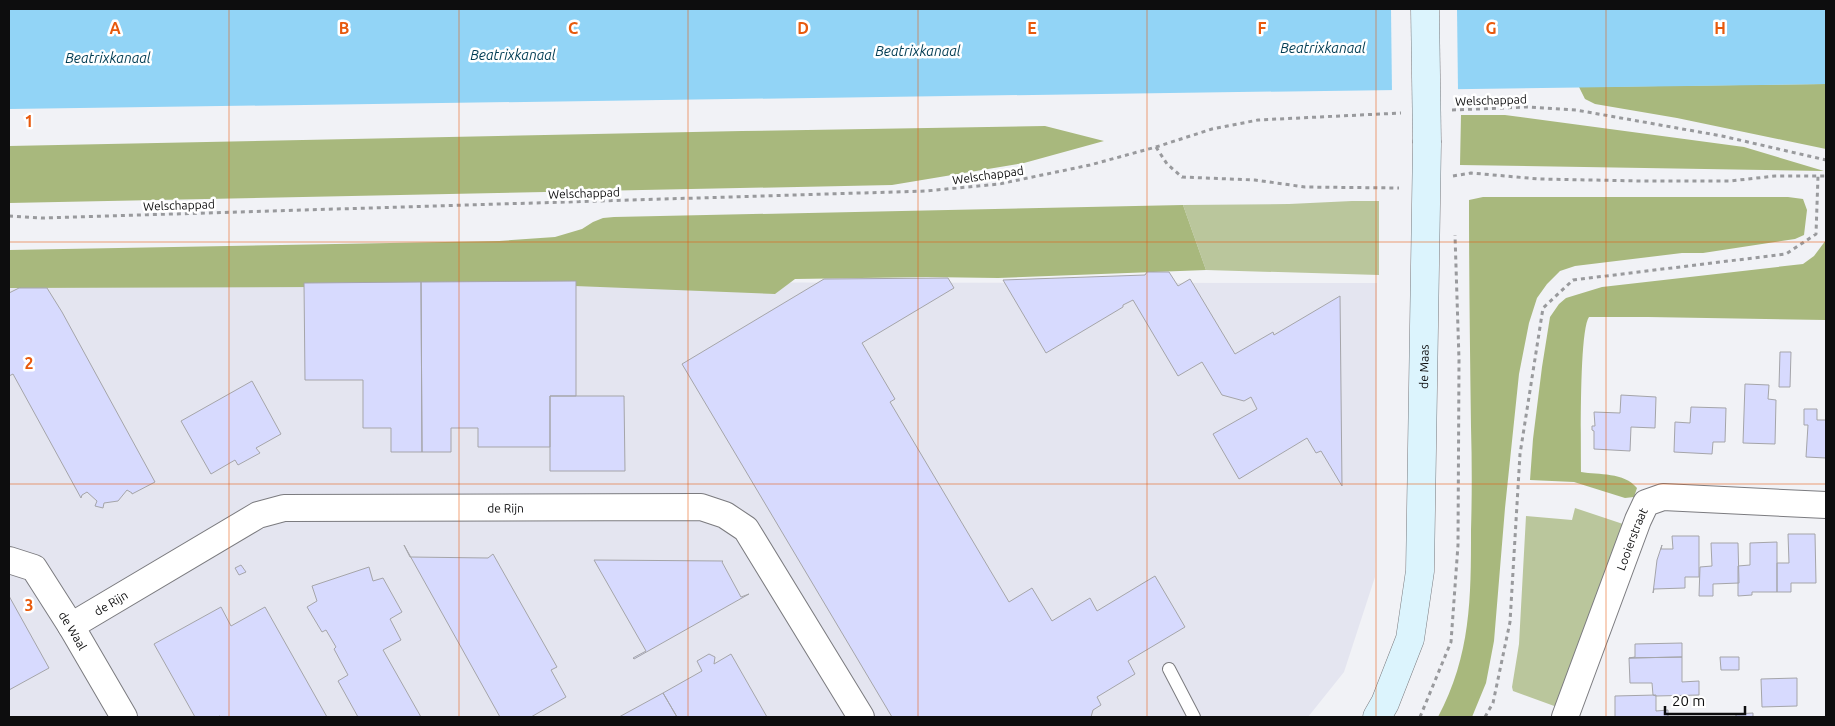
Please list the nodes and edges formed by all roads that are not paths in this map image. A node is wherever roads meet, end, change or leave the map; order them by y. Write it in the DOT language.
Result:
graph roads {
  1 [pos="1425,9"];
  2 [pos="1826,505"];
  3 [pos="9,560"];
  4 [pos="71,626"];
  5 [pos="1169,669"];
  6 [pos="124,717"];
  7 [pos="861,717"];
  8 [pos="1194,717"];
  9 [pos="1377,717"];
  10 [pos="1565,717"];
  1 -- 9 [label="street, de Maas, bridge"];
  2 -- 10 [label="street, Looierstraat"];
  3 -- 4 [label="street, de Waal"];
  4 -- 6 [label="street, de Waal"];
  4 -- 7 [label="street, de Rijn"];
  5 -- 8 [label="lane"];
}
